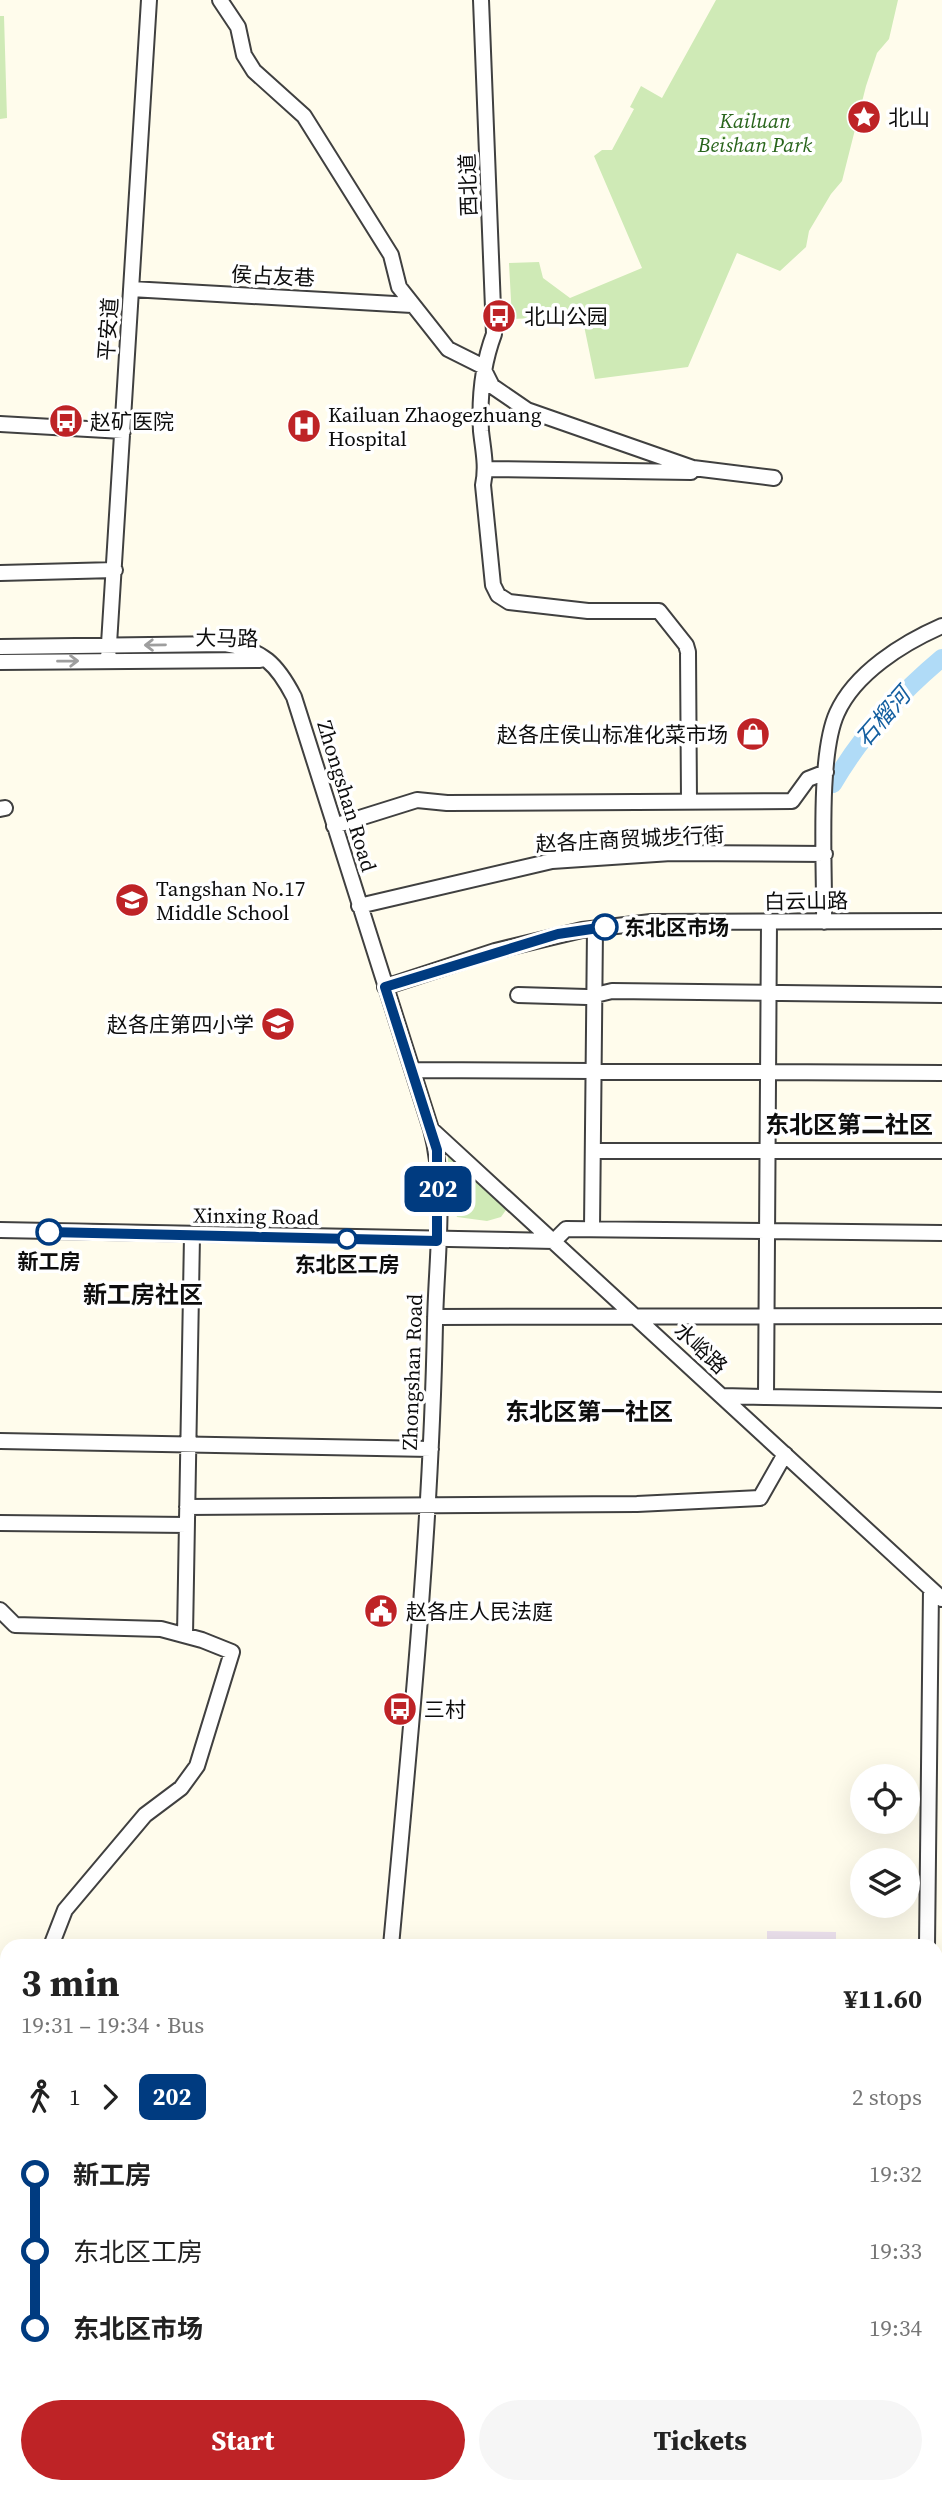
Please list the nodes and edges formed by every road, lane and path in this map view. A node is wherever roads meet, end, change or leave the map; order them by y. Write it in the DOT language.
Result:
graph roads {
  1 [pos="149,0"];
  2 [pos="220,0"];
  3 [pos="481,0"];
  4 [pos="131,289"];
  5 [pos="412,305"];
  6 [pos="482,366"];
  7 [pos="0,424"];
  8 [pos="122,431"];
  9 [pos="486,468"];
  10 [pos="708,472"];
  11 [pos="774,478"];
  12 [pos="115,570"];
  13 [pos="0,573"];
  14 [pos="942,626"];
  15 [pos="0,648"];
  16 [pos="110,653"];
  17 [pos="268,661"];
  18 [pos="0,662"];
  19 [pos="826,772"];
  20 [pos="689,802"];
  21 [pos="334,826"];
  22 [pos="825,853"];
  23 [pos="359,906"];
  24 [pos="942,921"];
  25 [pos="769,922"];
  26 [pos="824,922"];
  27 [pos="595,929"];
  28 [pos="385,987"];
  29 [pos="518,995"];
  30 [pos="594,995"];
  31 [pos="769,995"];
  32 [pos="942,995"];
  33 [pos="413,1070"];
  34 [pos="594,1071"];
  35 [pos="768,1072"];
  36 [pos="942,1073"];
  37 [pos="431,1129"];
  38 [pos="593,1151"];
  39 [pos="768,1151"];
  40 [pos="942,1151"];
  41 [pos="592,1229"];
  42 [pos="0,1230"];
  43 [pos="768,1230"];
  44 [pos="942,1233"];
  45 [pos="192,1236"];
  46 [pos="437,1241"];
  47 [pos="554,1241"];
  48 [pos="767,1316"];
  49 [pos="942,1316"];
  50 [pos="435,1317"];
  51 [pos="636,1317"];
  52 [pos="722,1396"];
  53 [pos="766,1397"];
  54 [pos="942,1400"];
  55 [pos="0,1441"];
  56 [pos="188,1445"];
  57 [pos="431,1449"];
  58 [pos="785,1454"];
  59 [pos="428,1506"];
  60 [pos="187,1507"];
  61 [pos="0,1523"];
  62 [pos="187,1525"];
  63 [pos="937,1594"];
  64 [pos="0,1610"];
  65 [pos="185,1635"];
  66 [pos="54,1939"];
  67 [pos="392,1939"];
  68 [pos="927,1939"];
  1 -- 4 [label="street, 平安道"];
  2 -- 5 [label="street"];
  3 -- 6 [label="street, 西北道"];
  4 -- 5 [label="street, 侯占友巷"];
  4 -- 8 [label="street, 平安道"];
  5 -- 6 [label="street"];
  6 -- 9 [label="street, 西北道"];
  6 -- 10 [label="street"];
  7 -- 8 [label="street"];
  8 -- 12 [label="street, 平安道"];
  9 -- 10 [label="street"];
  9 -- 20 [label="street, 西北道"];
  10 -- 11 [label="street"];
  12 -- 13 [label="street"];
  12 -- 16 [label="street, 平安道"];
  14 -- 19 [label="street"];
  15 -- 16 [label="street, 大马路"];
  16 -- 17 [label="street, 大马路"];
  18 -- 16 [label="street, 大马路, one-way"];
  17 -- 21 [label="street, Zhongshan Road"];
  19 -- 20 [label="street"];
  19 -- 22 [label="street"];
  20 -- 21 [label="street"];
  21 -- 23 [label="street, Zhongshan Road"];
  22 -- 23 [label="street, 赵各庄商贸城步行街"];
  22 -- 26 [label="street"];
  23 -- 28 [label="street, Zhongshan Road"];
  24 -- 26 [label="street, 白云山路"];
  25 -- 26 [label="street, 白云山路"];
  25 -- 27 [label="street, 白云山路"];
  25 -- 31 [label="street"];
  27 -- 28 [label="street, 白云山路"];
  27 -- 30 [label="street"];
  28 -- 33 [label="street, Zhongshan Road"];
  29 -- 30 [label="street"];
  30 -- 31 [label="street"];
  30 -- 34 [label="street"];
  31 -- 32 [label="street"];
  31 -- 35 [label="street"];
  33 -- 34 [label="street"];
  33 -- 37 [label="street, Zhongshan Road"];
  34 -- 35 [label="street"];
  34 -- 38 [label="street"];
  35 -- 36 [label="street"];
  35 -- 39 [label="street"];
  37 -- 46 [label="street, Zhongshan Road"];
  37 -- 47 [label="street, 水峪路"];
  38 -- 39 [label="street"];
  38 -- 41 [label="street"];
  39 -- 40 [label="street"];
  39 -- 43 [label="street"];
  41 -- 43 [label="street"];
  41 -- 47 [label="street"];
  42 -- 45 [label="street, Xinxing Road"];
  43 -- 44 [label="street"];
  43 -- 48 [label="street"];
  45 -- 46 [label="street, Xinxing Road"];
  45 -- 56 [label="street"];
  46 -- 47 [label="street, Xinxing Road"];
  46 -- 50 [label="street, Zhongshan Road"];
  47 -- 51 [label="street, 水峪路"];
  48 -- 49 [label="street"];
  48 -- 51 [label="street"];
  48 -- 53 [label="street"];
  50 -- 51 [label="street"];
  50 -- 57 [label="street, Zhongshan Road"];
  51 -- 52 [label="street, 水峪路"];
  52 -- 53 [label="street"];
  52 -- 58 [label="street, 水峪路"];
  53 -- 54 [label="street"];
  55 -- 56 [label="street"];
  56 -- 57 [label="street"];
  56 -- 60 [label="street"];
  57 -- 59 [label="street, Zhongshan Road"];
  58 -- 59 [label="street"];
  58 -- 63 [label="street, 水峪路"];
  59 -- 60 [label="street"];
  59 -- 67 [label="street, Zhongshan Road"];
  60 -- 62 [label="street"];
  61 -- 62 [label="street"];
  62 -- 65 [label="street"];
  63 -- 68 [label="street"];
  64 -- 65 [label="street"];
  65 -- 66 [label="street"];
}
